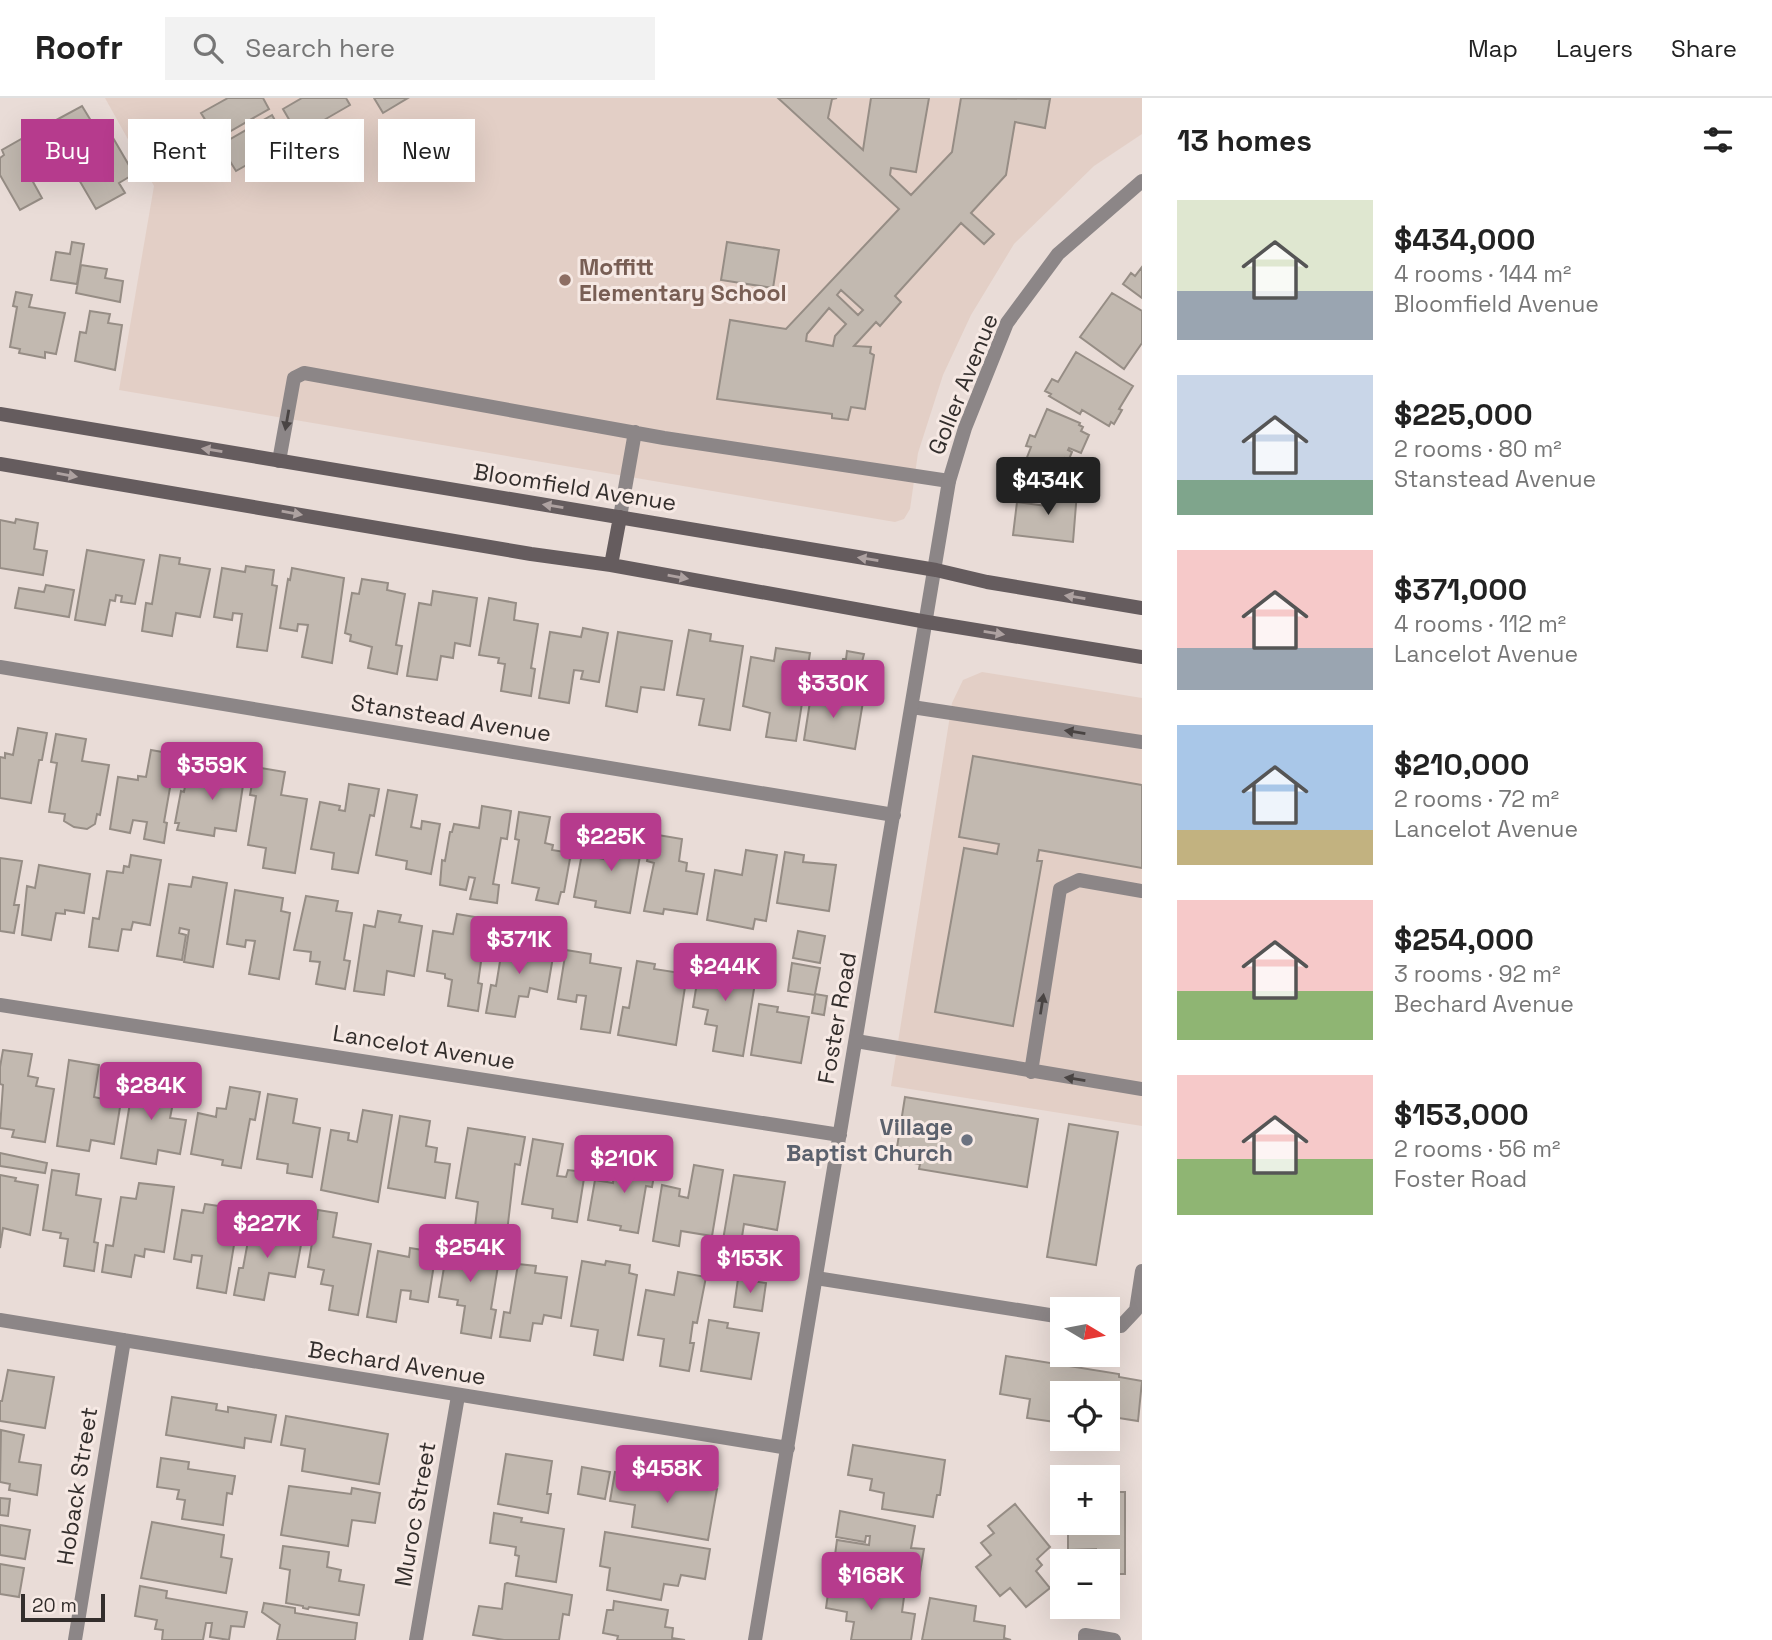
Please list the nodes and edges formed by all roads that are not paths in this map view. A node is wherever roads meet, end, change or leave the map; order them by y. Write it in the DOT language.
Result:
graph roads {
  1 [pos="1142,181"];
  2 [pos="0,414"];
  3 [pos="635,432"];
  4 [pos="279,461"];
  5 [pos="0,464"];
  6 [pos="949,481"];
  7 [pos="620,517"];
  8 [pos="611,565"];
  9 [pos="936,570"];
  10 [pos="1142,608"];
  11 [pos="927,622"];
  12 [pos="1142,657"];
  13 [pos="0,667"];
  14 [pos="912,707"];
  15 [pos="1142,742"];
  16 [pos="894,815"];
  17 [pos="1142,891"];
  18 [pos="0,1005"];
  19 [pos="856,1041"];
  20 [pos="1031,1072"];
  21 [pos="1142,1089"];
  22 [pos="840,1135"];
  23 [pos="1142,1271"];
  24 [pos="816,1278"];
  25 [pos="1050,1315"];
  26 [pos="0,1320"];
  27 [pos="1120,1326"];
  28 [pos="124,1340"];
  29 [pos="458,1396"];
  30 [pos="788,1448"];
  31 [pos="75,1640"];
  32 [pos="416,1640"];
  33 [pos="755,1640"];
  34 [pos="1084,1640"];
  35 [pos="1114,1640"];
  1 -- 6 [label="street, Goller Avenue"];
  4 -- 2 [label="main road, Bloomfield Avenue, one-way"];
  3 -- 4 [label="street, one-way"];
  3 -- 6 [label="street"];
  3 -- 7 [label="street"];
  7 -- 4 [label="main road, Bloomfield Avenue, one-way"];
  5 -- 8 [label="main road, one-way"];
  6 -- 9 [label="street, Goller Avenue"];
  7 -- 8 [label="main road"];
  9 -- 7 [label="main road, Bloomfield Avenue, one-way"];
  8 -- 11 [label="main road, one-way"];
  10 -- 9 [label="main road, Bloomfield Avenue, one-way"];
  9 -- 11 [label="street, Foster Road"];
  11 -- 12 [label="main road, one-way"];
  11 -- 14 [label="street, Foster Road"];
  13 -- 16 [label="street, Stanstead Avenue"];
  15 -- 14 [label="street, one-way"];
  14 -- 16 [label="street, Foster Road"];
  16 -- 19 [label="street, Foster Road"];
  20 -- 17 [label="street, one-way"];
  18 -- 22 [label="street, Lancelot Avenue"];
  19 -- 20 [label="street"];
  19 -- 22 [label="street, Foster Road"];
  21 -- 20 [label="street, one-way"];
  22 -- 24 [label="street, Foster Road"];
  23 -- 27 [label="street"];
  24 -- 25 [label="street"];
  24 -- 30 [label="street, Foster Road"];
  26 -- 28 [label="street, Bechard Avenue"];
  28 -- 29 [label="street, Bechard Avenue"];
  28 -- 31 [label="street, Hoback Street"];
  29 -- 30 [label="street, Bechard Avenue"];
  29 -- 32 [label="street, Muroc Street"];
  30 -- 33 [label="street, Foster Road"];
  34 -- 35 [label="street"];
}
